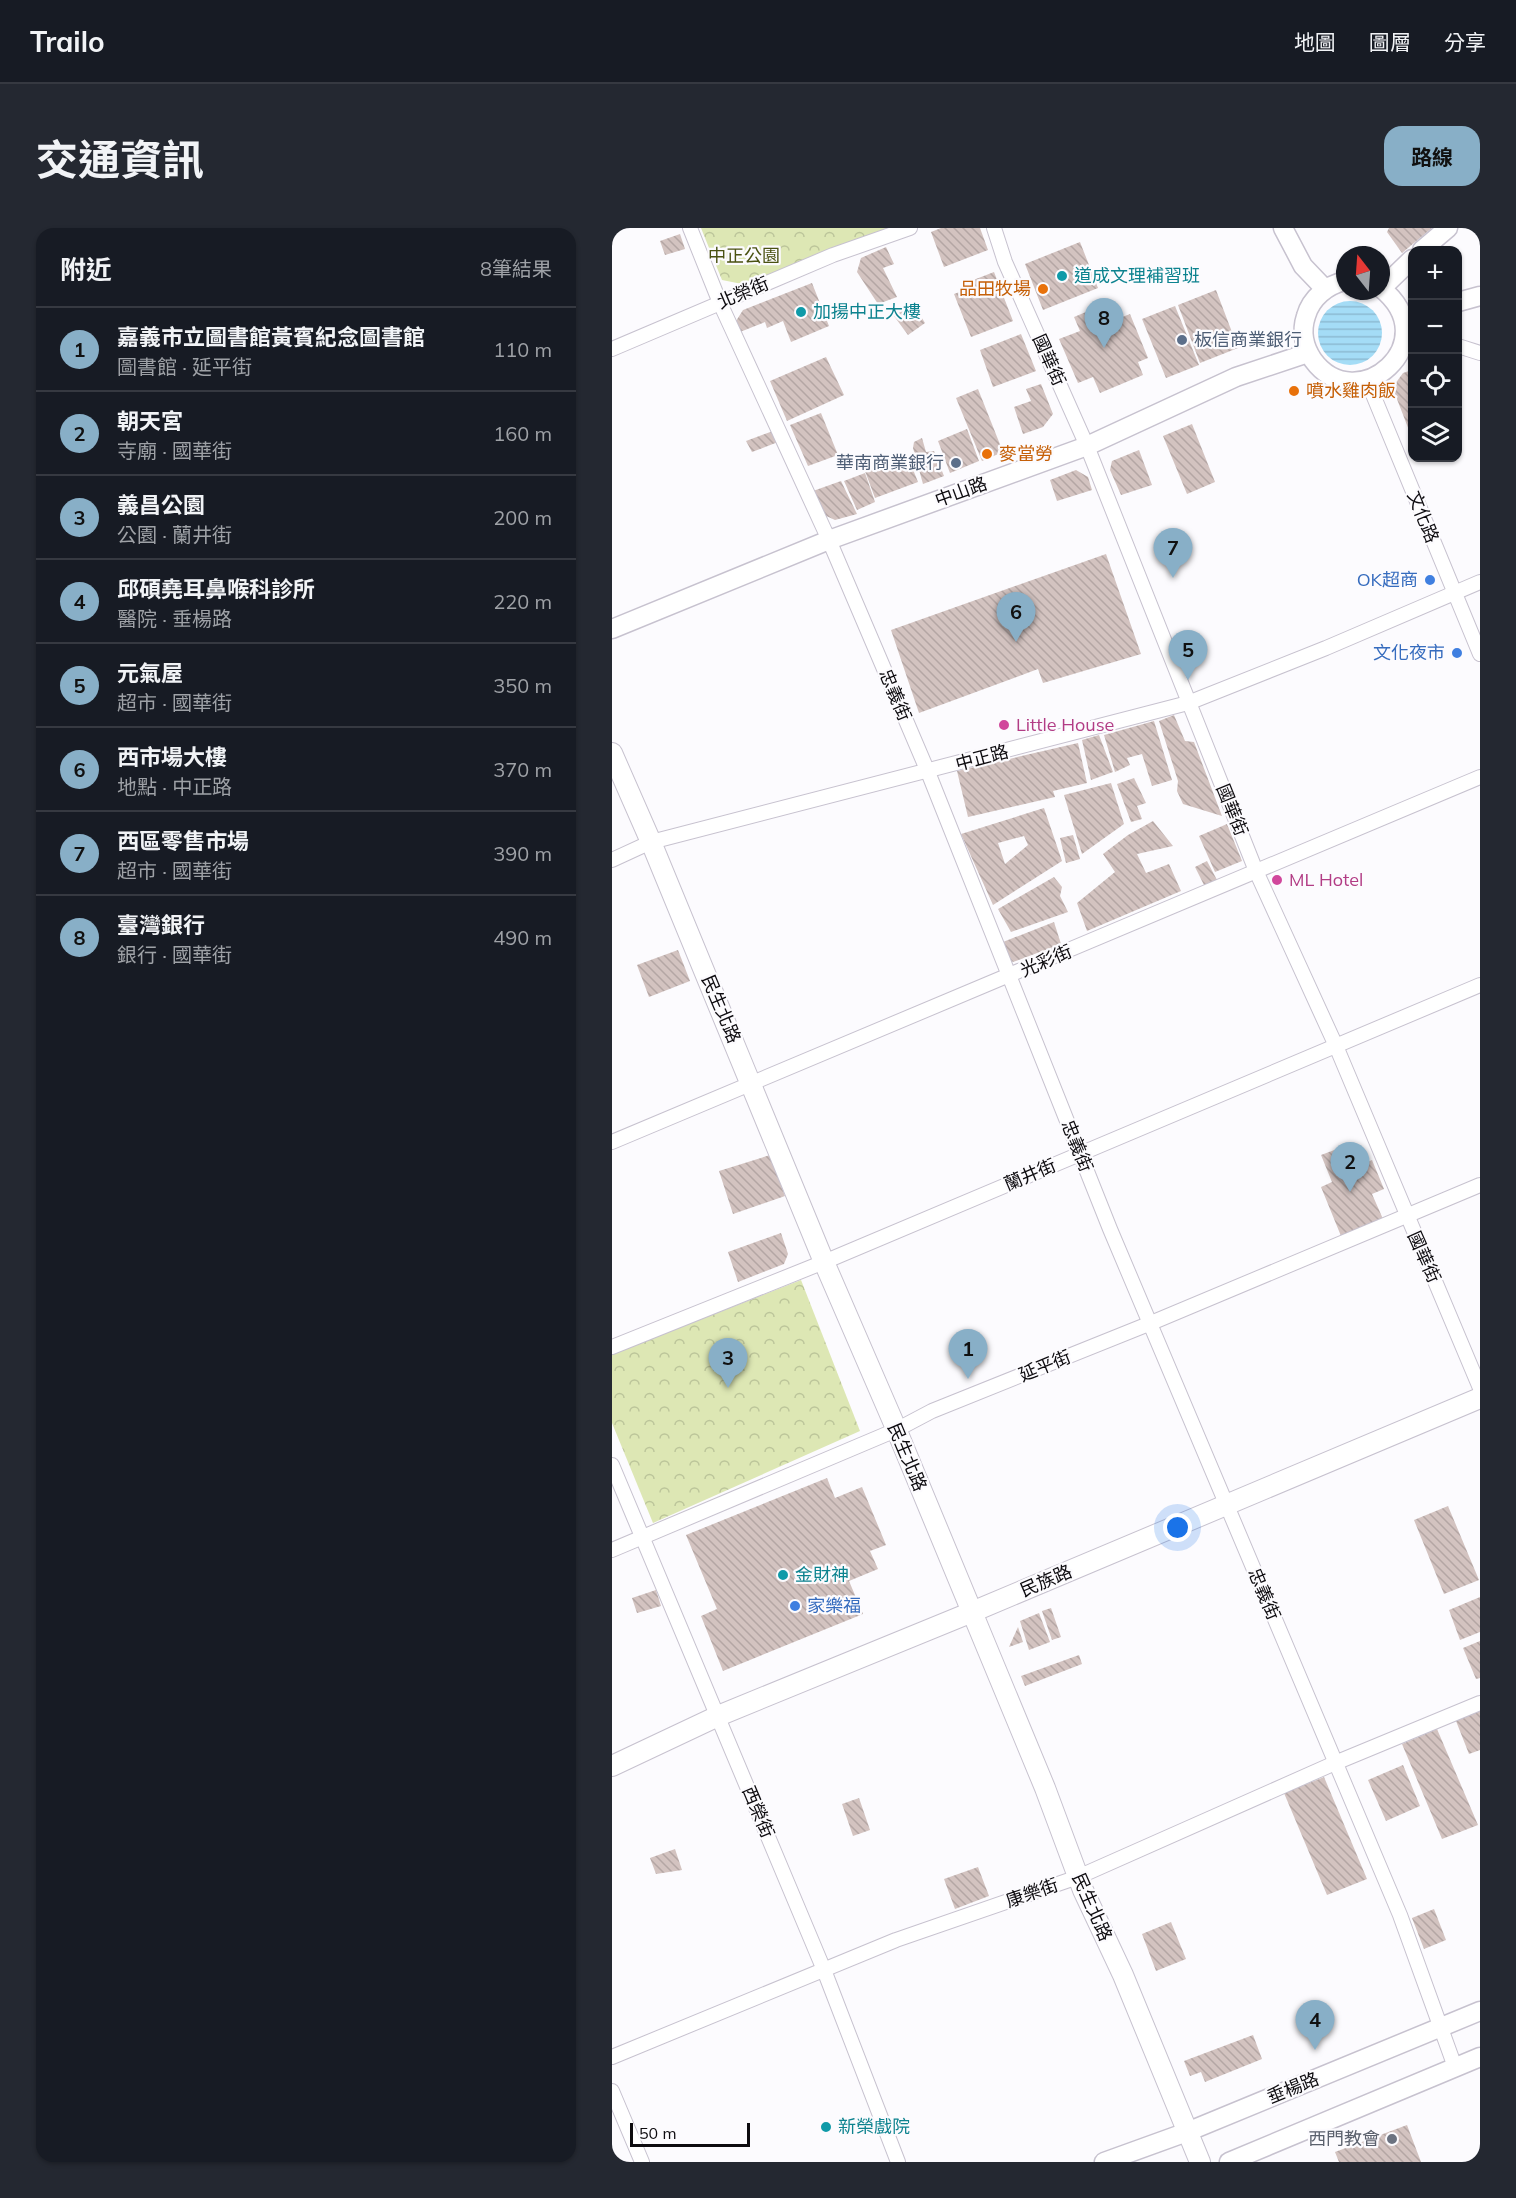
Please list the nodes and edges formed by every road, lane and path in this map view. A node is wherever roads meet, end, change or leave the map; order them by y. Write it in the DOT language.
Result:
graph roads {
  1 [pos="690,228"];
  2 [pos="910,228"];
  3 [pos="994,228"];
  4 [pos="1283,228"];
  5 [pos="1448,228"];
  6 [pos="1427,246"];
  7 [pos="1408,264"];
  8 [pos="1390,280"];
  9 [pos="1336,285"];
  10 [pos="1325,289"];
  11 [pos="1390,296"];
  12 [pos="1480,296"];
  13 [pos="1462,301"];
  14 [pos="720,303"];
  15 [pos="1408,331"];
  16 [pos="1408,336"];
  17 [pos="1462,347"];
  18 [pos="612,349"];
  19 [pos="1308,353"];
  20 [pos="1480,353"];
  21 [pos="1367,380"];
  22 [pos="1087,446"];
  23 [pos="829,540"];
  24 [pos="1480,582"];
  25 [pos="1455,593"];
  26 [pos="612,629"];
  27 [pos="1480,654"];
  28 [pos="1188,703"];
  29 [pos="612,753"];
  30 [pos="928,772"];
  31 [pos="1480,777"];
  32 [pos="651,842"];
  33 [pos="612,860"];
  34 [pos="1256,871"];
  35 [pos="1010,976"];
  36 [pos="1480,985"];
  37 [pos="1336,1046"];
  38 [pos="752,1084"];
  39 [pos="612,1142"];
  40 [pos="1080,1154"];
  41 [pos="1480,1185"];
  42 [pos="1406,1216"];
  43 [pos="824,1262"];
  44 [pos="1151,1323"];
  45 [pos="612,1347"];
  46 [pos="1480,1388"];
  47 [pos="1480,1398"];
  48 [pos="896,1430"];
  49 [pos="612,1465"];
  50 [pos="1227,1505"];
  51 [pos="642,1539"];
  52 [pos="612,1550"];
  53 [pos="972,1612"];
  54 [pos="1480,1704"];
  55 [pos="718,1716"];
  56 [pos="1335,1763"];
  57 [pos="612,1766"];
  58 [pos="1078,1877"];
  59 [pos="824,1970"];
  60 [pos="1480,2011"];
  61 [pos="1441,2027"];
  62 [pos="612,2056"];
  63 [pos="1480,2057"];
  64 [pos="1455,2067"];
  65 [pos="612,2091"];
  66 [pos="1187,2132"];
  67 [pos="642,2162"];
  68 [pos="898,2162"];
  69 [pos="1104,2162"];
  70 [pos="1200,2162"];
  71 [pos="1229,2162"];
  1 -- 14 [label="street, 忠義街"];
  2 -- 14 [label="street, 北榮街"];
  3 -- 22 [label="street, 國華街"];
  4 -- 10 [label="street"];
  5 -- 6 [label="street"];
  7 -- 8 [label="street"];
  9 -- 10 [label="street"];
  10 -- 19 [label="street"];
  11 -- 15 [label="street"];
  12 -- 13 [label="street"];
  14 -- 18 [label="street, 北榮街"];
  14 -- 23 [label="street, 忠義街"];
  16 -- 21 [label="street"];
  17 -- 20 [label="street"];
  19 -- 21 [label="street"];
  19 -- 22 [label="street, 中山路"];
  21 -- 25 [label="street, 文化路"];
  22 -- 23 [label="street, 中山路"];
  22 -- 28 [label="street, 國華街"];
  23 -- 26 [label="street, 中山路"];
  23 -- 30 [label="street, 忠義街"];
  24 -- 25 [label="street, 中正路"];
  25 -- 27 [label="street, 文化路"];
  25 -- 28 [label="street, 中正路"];
  28 -- 30 [label="street, 中正路"];
  28 -- 34 [label="street, 國華街"];
  29 -- 32 [label="main road, 民生北路"];
  30 -- 32 [label="street, 中正路"];
  30 -- 35 [label="street, 忠義街"];
  31 -- 34 [label="street, 光彩街"];
  32 -- 33 [label="street, 中正路"];
  32 -- 38 [label="main road, 民生北路"];
  34 -- 35 [label="street, 光彩街"];
  34 -- 37 [label="street, 國華街"];
  35 -- 38 [label="street, 光彩街"];
  35 -- 40 [label="street, 忠義街"];
  36 -- 37 [label="street, 蘭井街"];
  37 -- 40 [label="street, 蘭井街"];
  37 -- 42 [label="street, 國華街"];
  38 -- 39 [label="street, 光彩街"];
  38 -- 43 [label="main road, 民生北路"];
  40 -- 43 [label="street, 蘭井街"];
  40 -- 44 [label="street, 忠義街"];
  41 -- 42 [label="street, 延平街"];
  42 -- 44 [label="street, 延平街"];
  42 -- 46 [label="street, 國華街"];
  43 -- 45 [label="street, 蘭井街"];
  43 -- 48 [label="main road, 民生北路"];
  44 -- 48 [label="street, 延平街"];
  44 -- 50 [label="street, 忠義街"];
  47 -- 50 [label="main road, 民族路"];
  48 -- 51 [label="street, 延平街"];
  48 -- 53 [label="main road, 民生北路"];
  49 -- 51 [label="street, 西榮街"];
  50 -- 53 [label="main road, 民族路"];
  50 -- 56 [label="street, 忠義街"];
  51 -- 52 [label="street, 延平街"];
  51 -- 55 [label="street, 西榮街"];
  53 -- 55 [label="main road, 民族路"];
  53 -- 58 [label="main road, 民生北路"];
  54 -- 56 [label="street, 康樂街"];
  55 -- 57 [label="main road, 民族路"];
  55 -- 59 [label="street, 西榮街"];
  56 -- 58 [label="street, 康樂街"];
  56 -- 61 [label="street, 忠義街"];
  58 -- 59 [label="street, 康樂街"];
  58 -- 66 [label="main road, 民生北路"];
  59 -- 62 [label="street, 康樂街"];
  59 -- 68 [label="street, 西榮街"];
  60 -- 61 [label="street, 垂楊路"];
  61 -- 64 [label="street, 忠義街"];
  61 -- 66 [label="street, 垂楊路"];
  63 -- 64 [label="street"];
  64 -- 71 [label="street"];
  65 -- 67 [label="street"];
  66 -- 69 [label="street, 垂楊路"];
  66 -- 70 [label="main road, 民生北路"];
}
